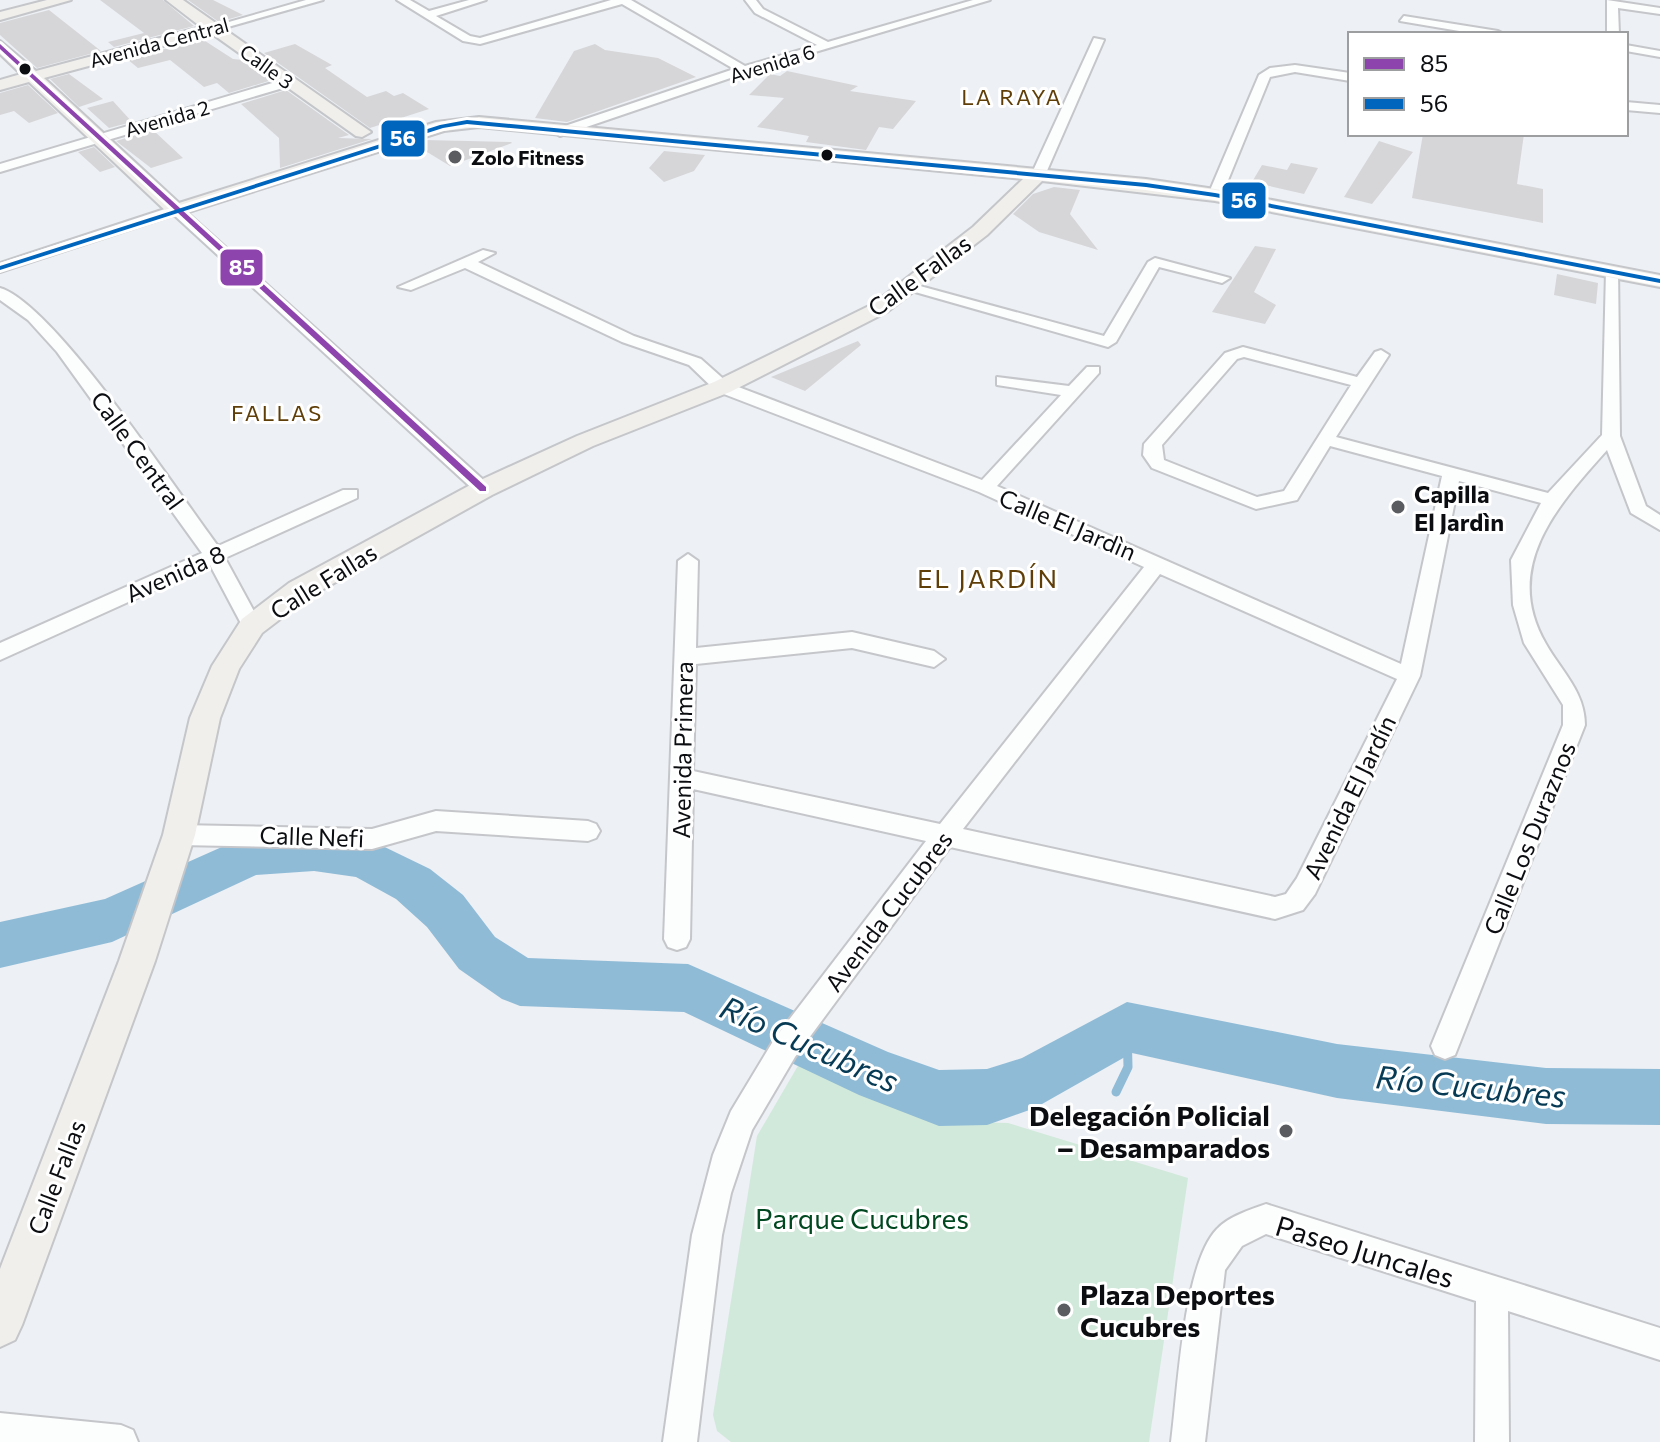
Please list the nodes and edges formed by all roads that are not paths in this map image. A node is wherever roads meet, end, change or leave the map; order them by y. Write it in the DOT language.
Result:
graph roads {
  1 [pos="64,0"];
  2 [pos="173,0"];
  3 [pos="318,0"];
  4 [pos="402,0"];
  5 [pos="481,0"];
  6 [pos="623,0"];
  7 [pos="750,0"];
  8 [pos="985,0"];
  9 [pos="1612,2"];
  10 [pos="1660,11"];
  11 [pos="428,15"];
  12 [pos="0,16"];
  13 [pos="214,28"];
  14 [pos="1402,32"];
  15 [pos="1489,32"];
  16 [pos="1613,32"];
  17 [pos="1098,40"];
  18 [pos="0,46"];
  19 [pos="827,46"];
  20 [pos="1628,48"];
  21 [pos="1660,54"];
  22 [pos="744,70"];
  23 [pos="33,76"];
  24 [pos="1348,77"];
  25 [pos="289,82"];
  26 [pos="0,85"];
  27 [pos="1628,106"];
  28 [pos="1660,109"];
  29 [pos="428,130"];
  30 [pos="362,132"];
  31 [pos="560,132"];
  32 [pos="98,138"];
  33 [pos="358,155"];
  34 [pos="0,168"];
  35 [pos="1039,173"];
  36 [pos="1215,195"];
  37 [pos="176,210"];
  38 [pos="488,253"];
  39 [pos="465,262"];
  40 [pos="0,268"];
  41 [pos="1613,271"];
  42 [pos="1222,278"];
  43 [pos="1660,281"];
  44 [pos="406,287"];
  45 [pos="909,288"];
  46 [pos="0,293"];
  47 [pos="1381,355"];
  48 [pos="1093,370"];
  49 [pos="1003,381"];
  50 [pos="1361,383"];
  51 [pos="722,387"];
  52 [pos="1074,392"];
  53 [pos="1611,436"];
  54 [pos="1328,440"];
  55 [pos="1452,473"];
  56 [pos="985,488"];
  57 [pos="483,489"];
  58 [pos="350,494"];
  59 [pos="1552,500"];
  60 [pos="1660,524"];
  61 [pos="214,555"];
  62 [pos="688,561"];
  63 [pos="1158,563"];
  64 [pos="252,626"];
  65 [pos="0,652"];
  66 [pos="684,657"];
  67 [pos="934,659"];
  68 [pos="1409,676"];
  69 [pos="683,778"];
  70 [pos="588,831"];
  71 [pos="945,834"];
  72 [pos="179,835"];
  73 [pos="677,939"];
  74 [pos="1445,1046"];
  75 [pos="1492,1290"];
  76 [pos="0,1325"];
  77 [pos="1660,1344"];
  78 [pos="0,1430"];
  79 [pos="121,1442"];
  80 [pos="680,1442"];
  81 [pos="1188,1442"];
  82 [pos="1492,1442"];
  1 -- 12 [label="main road"];
  2 -- 13 [label="main road, Calle 3"];
  3 -- 13 [label="street, Avenida Central"];
  4 -- 11 [label="street"];
  5 -- 11 [label="street"];
  6 -- 11 [label="street"];
  6 -- 22 [label="street"];
  7 -- 19 [label="street"];
  8 -- 19 [label="street, Avenida 6"];
  9 -- 10 [label="street"];
  9 -- 16 [label="street"];
  13 -- 23 [label="main road, Avenida Central"];
  13 -- 25 [label="main road, Calle 3"];
  14 -- 15 [label="street"];
  17 -- 35 [label="street"];
  18 -- 23 [label="main road"];
  19 -- 22 [label="street, Avenida 6"];
  20 -- 21 [label="street"];
  22 -- 31 [label="street, Avenida 6"];
  23 -- 26 [label="main road, Avenida Central"];
  23 -- 32 [label="main road"];
  24 -- 36 [label="street"];
  25 -- 30 [label="main road, Calle 3"];
  25 -- 32 [label="street, Avenida 2"];
  27 -- 28 [label="street"];
  29 -- 30 [label="main road"];
  29 -- 31 [label="main road"];
  29 -- 33 [label="main road"];
  30 -- 33 [label="main road"];
  31 -- 35 [label="main road"];
  32 -- 34 [label="street, Avenida 2"];
  32 -- 37 [label="main road"];
  33 -- 37 [label="main road"];
  35 -- 36 [label="main road"];
  35 -- 45 [label="main road, Calle Fallas"];
  36 -- 41 [label="main road"];
  37 -- 40 [label="street"];
  37 -- 57 [label="street"];
  38 -- 39 [label="street"];
  39 -- 44 [label="street"];
  39 -- 51 [label="street, Calle El Jardìn"];
  41 -- 43 [label="main road"];
  41 -- 53 [label="street"];
  42 -- 45 [label="street"];
  45 -- 51 [label="main road, Calle Fallas"];
  46 -- 61 [label="street, Calle Central"];
  47 -- 50 [label="street"];
  48 -- 52 [label="street"];
  49 -- 52 [label="street"];
  50 -- 54 [label="street"];
  50 -- 54 [label="street"];
  51 -- 56 [label="street, Calle El Jardìn"];
  51 -- 57 [label="main road, Calle Fallas"];
  52 -- 56 [label="street"];
  53 -- 59 [label="street"];
  53 -- 60 [label="street"];
  54 -- 55 [label="street"];
  55 -- 59 [label="street"];
  55 -- 68 [label="street, Avenida El Jardín"];
  56 -- 63 [label="street, Calle El Jardìn"];
  57 -- 64 [label="main road, Calle Fallas"];
  58 -- 61 [label="street, Avenida 8"];
  59 -- 74 [label="street, Calle Los Duraznos"];
  61 -- 64 [label="street, Calle Central"];
  61 -- 65 [label="street, Avenida 8"];
  62 -- 66 [label="street, Avenida Primera"];
  63 -- 68 [label="street, Calle El Jardìn"];
  63 -- 71 [label="street, Avenida Cucubres"];
  64 -- 72 [label="main road, Calle Fallas"];
  66 -- 67 [label="street"];
  66 -- 69 [label="street, Avenida Primera"];
  68 -- 71 [label="street, Avenida El Jardín"];
  69 -- 71 [label="street, Avenida El Jardín"];
  69 -- 73 [label="street, Avenida Primera"];
  70 -- 72 [label="street, Calle Nefi"];
  71 -- 80 [label="street, Avenida Cucubres"];
  72 -- 76 [label="main road, Calle Fallas"];
  75 -- 77 [label="street, Paseo Juncales"];
  75 -- 81 [label="street, Paseo Juncales"];
  75 -- 82 [label="street"];
  78 -- 79 [label="street"];
}
